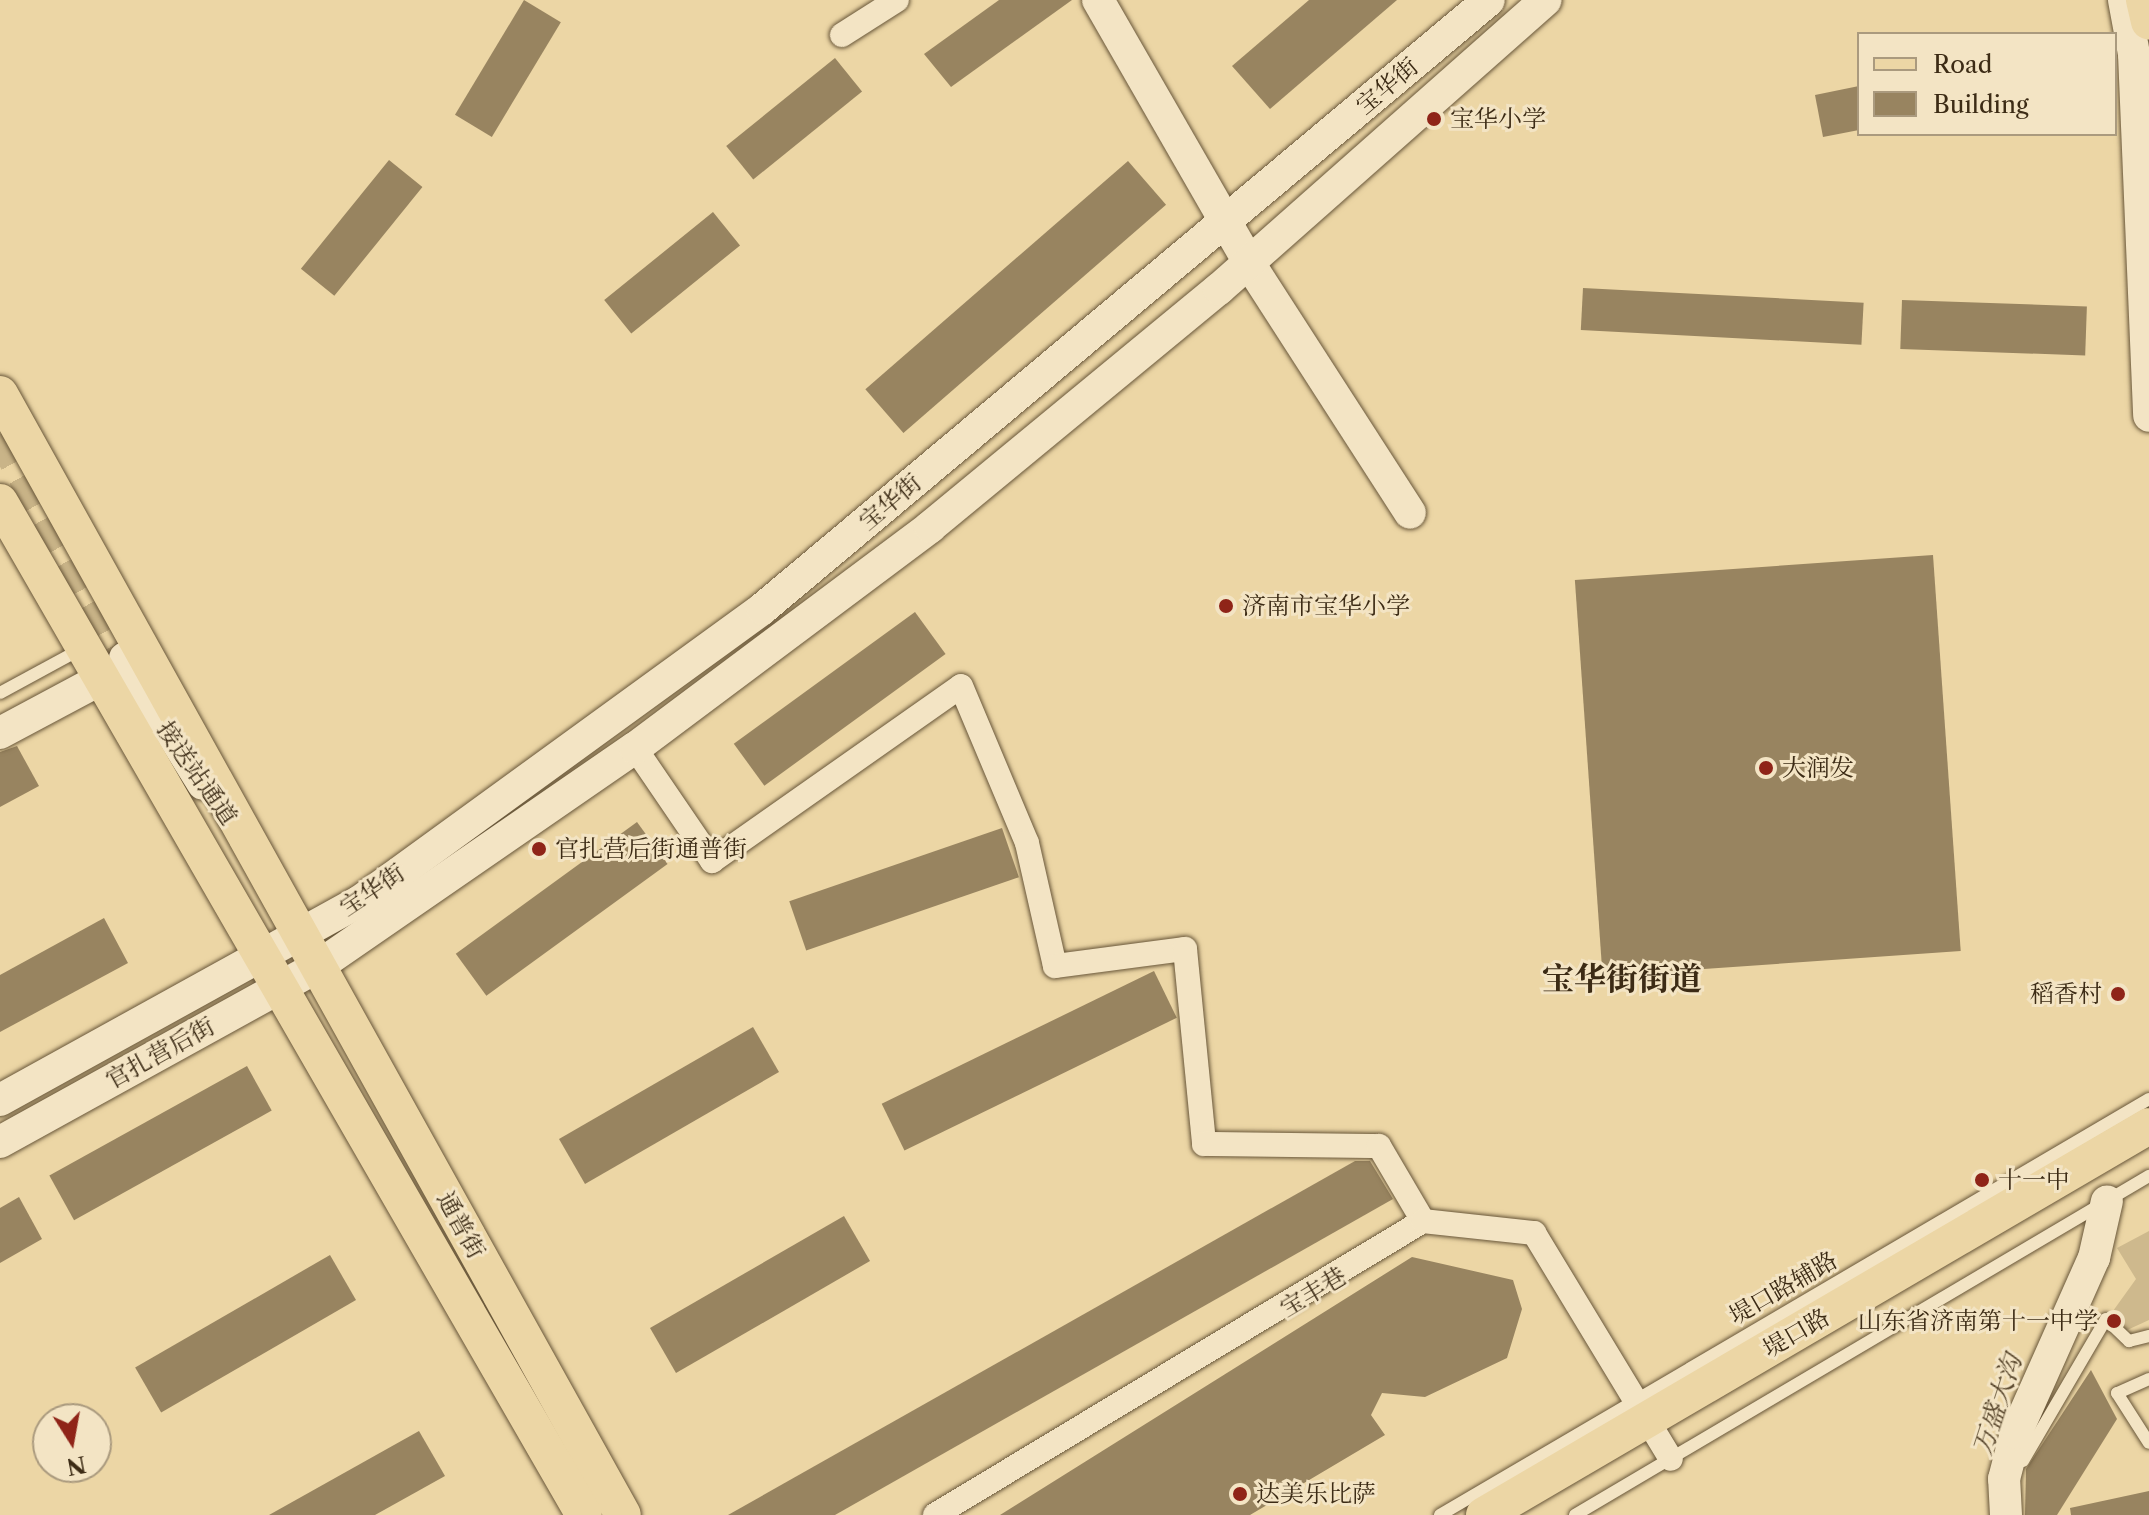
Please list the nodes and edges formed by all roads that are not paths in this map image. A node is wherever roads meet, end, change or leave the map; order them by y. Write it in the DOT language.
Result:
graph roads {
  1 [pos="897,0"];
  2 [pos="1098,0"];
  3 [pos="1489,0"];
  4 [pos="1546,0"];
  5 [pos="2124,0"];
  6 [pos="2144,0"];
  7 [pos="2149,21"];
  8 [pos="842,35"];
  9 [pos="1225,222"];
  10 [pos="1249,263"];
  11 [pos="0,394"];
  12 [pos="2149,416"];
  13 [pos="0,502"];
  14 [pos="1410,513"];
  15 [pos="84,648"];
  16 [pos="114,668"];
  17 [pos="0,693"];
  18 [pos="0,733"];
  19 [pos="635,748"];
  20 [pos="276,883"];
  21 [pos="303,933"];
  22 [pos="257,958"];
  23 [pos="320,965"];
  24 [pos="275,989"];
  25 [pos="2149,1099"];
  26 [pos="0,1100"];
  27 [pos="2149,1126"];
  28 [pos="0,1142"];
  29 [pos="2149,1170"];
  30 [pos="2107,1201"];
  31 [pos="1423,1221"];
  32 [pos="2149,1336"];
  33 [pos="2149,1379"];
  34 [pos="1653,1429"];
  35 [pos="2149,1443"];
  36 [pos="584,1515"];
  37 [pos="623,1515"];
  38 [pos="935,1515"];
  39 [pos="1440,1515"];
  40 [pos="1484,1515"];
  41 [pos="1523,1515"];
  42 [pos="1575,1515"];
  43 [pos="2006,1515"];
  44 [pos="2018,1515"];
  1 -- 8 [label="street"];
  2 -- 9 [label="main road"];
  3 -- 9 [label="main road, 宝华街"];
  4 -- 10 [label="main road, 宝华街"];
  5 -- 12 [label="main road"];
  6 -- 7 [label="main road"];
  9 -- 10 [label="main road"];
  9 -- 21 [label="main road, 宝华街"];
  10 -- 14 [label="main road"];
  10 -- 19 [label="main road, 宝华街"];
  11 -- 20 [label="main road, 通普街"];
  13 -- 15 [label="main road, 通普街"];
  15 -- 16 [label="main road, 通普街"];
  15 -- 17 [label="lane"];
  16 -- 18 [label="main road"];
  16 -- 20 [label="main road, 接送站通道"];
  16 -- 22 [label="main road, 通普街"];
  19 -- 23 [label="main road, 宝华街"];
  19 -- 31 [label="street"];
  20 -- 21 [label="main road, 通普街"];
  21 -- 22 [label="main road, 宝华街"];
  21 -- 23 [label="main road, 通普街"];
  22 -- 24 [label="main road, 通普街"];
  22 -- 26 [label="main road, 官扎营后街"];
  23 -- 24 [label="main road, 官扎营后街"];
  23 -- 37 [label="main road, 通普街"];
  24 -- 28 [label="main road, 官扎营后街"];
  24 -- 36 [label="main road, 通普街"];
  25 -- 34 [label="lane, 堤口路辅路"];
  27 -- 34 [label="main road, 堤口路"];
  29 -- 30 [label="lane, 堤口路辅路"];
  29 -- 34 [label="main road, 堤口路"];
  30 -- 34 [label="lane, 堤口路辅路"];
  30 -- 43 [label="main road"];
  31 -- 34 [label="street"];
  31 -- 38 [label="street, 宝丰巷"];
  32 -- 44 [label="lane"];
  33 -- 35 [label="lane"];
  34 -- 39 [label="lane, 堤口路辅路"];
  34 -- 40 [label="main road, 堤口路"];
  34 -- 41 [label="main road, 堤口路"];
  34 -- 42 [label="lane, 堤口路辅路"];
}
